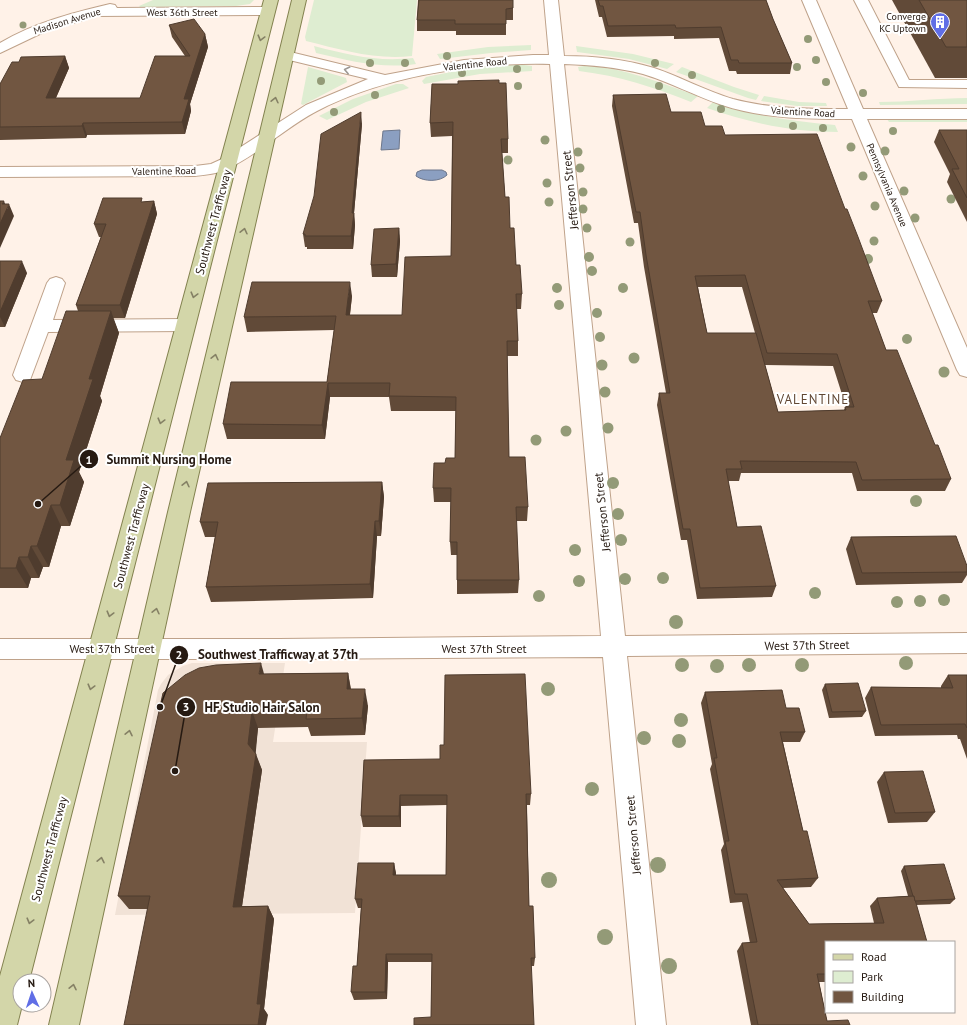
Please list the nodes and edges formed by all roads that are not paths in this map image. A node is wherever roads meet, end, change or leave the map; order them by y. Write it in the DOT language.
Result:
graph roads {
  1 [pos="138,0"];
  2 [pos="299,0"];
  3 [pos="551,0"];
  4 [pos="809,0"];
  5 [pos="861,0"];
  6 [pos="270,6"];
  7 [pos="97,12"];
  8 [pos="0,49"];
  9 [pos="286,55"];
  10 [pos="557,59"];
  11 [pos="385,79"];
  12 [pos="967,84"];
  13 [pos="857,114"];
  14 [pos="967,114"];
  15 [pos="266,138"];
  16 [pos="228,162"];
  17 [pos="0,172"];
  18 [pos="56,283"];
  19 [pos="186,325"];
  20 [pos="41,326"];
  21 [pos="967,370"];
  22 [pos="23,375"];
  23 [pos="967,643"];
  24 [pos="615,647"];
  25 [pos="0,649"];
  26 [pos="101,649"];
  27 [pos="147,649"];
  28 [pos="2,1025"];
  29 [pos="64,1025"];
  30 [pos="651,1025"];
  1 -- 7 [label="street, Madison Avenue"];
  2 -- 9 [label="main road"];
  3 -- 10 [label="street, Jefferson Street"];
  4 -- 13 [label="street, Pennsylvania Avenue"];
  5 -- 12 [label="street"];
  6 -- 7 [label="street, West 36th Street"];
  6 -- 16 [label="main road, Southwest Trafficway, one-way"];
  7 -- 8 [label="street, Madison Avenue"];
  11 -- 9 [label="street, one-way"];
  15 -- 9 [label="main road, one-way"];
  10 -- 11 [label="street, Valentine Road"];
  10 -- 13 [label="street, Valentine Road"];
  10 -- 24 [label="street, Jefferson Street"];
  11 -- 15 [label="street, Valentine Road"];
  13 -- 14 [label="street, Valentine Road"];
  13 -- 21 [label="street, Pennsylvania Avenue"];
  15 -- 16 [label="street, Valentine Road"];
  27 -- 15 [label="main road, one-way"];
  16 -- 17 [label="street, Valentine Road"];
  16 -- 19 [label="main road, Southwest Trafficway, one-way"];
  18 -- 20 [label="street"];
  19 -- 20 [label="street"];
  19 -- 26 [label="main road, Southwest Trafficway, one-way"];
  20 -- 22 [label="street"];
  23 -- 24 [label="street, West 37th Street"];
  24 -- 27 [label="street, West 37th Street"];
  24 -- 30 [label="street, Jefferson Street"];
  25 -- 26 [label="street, West 37th Street"];
  26 -- 27 [label="street, West 37th Street"];
  26 -- 28 [label="main road, Southwest Trafficway, one-way"];
  29 -- 27 [label="main road, one-way"];
}
